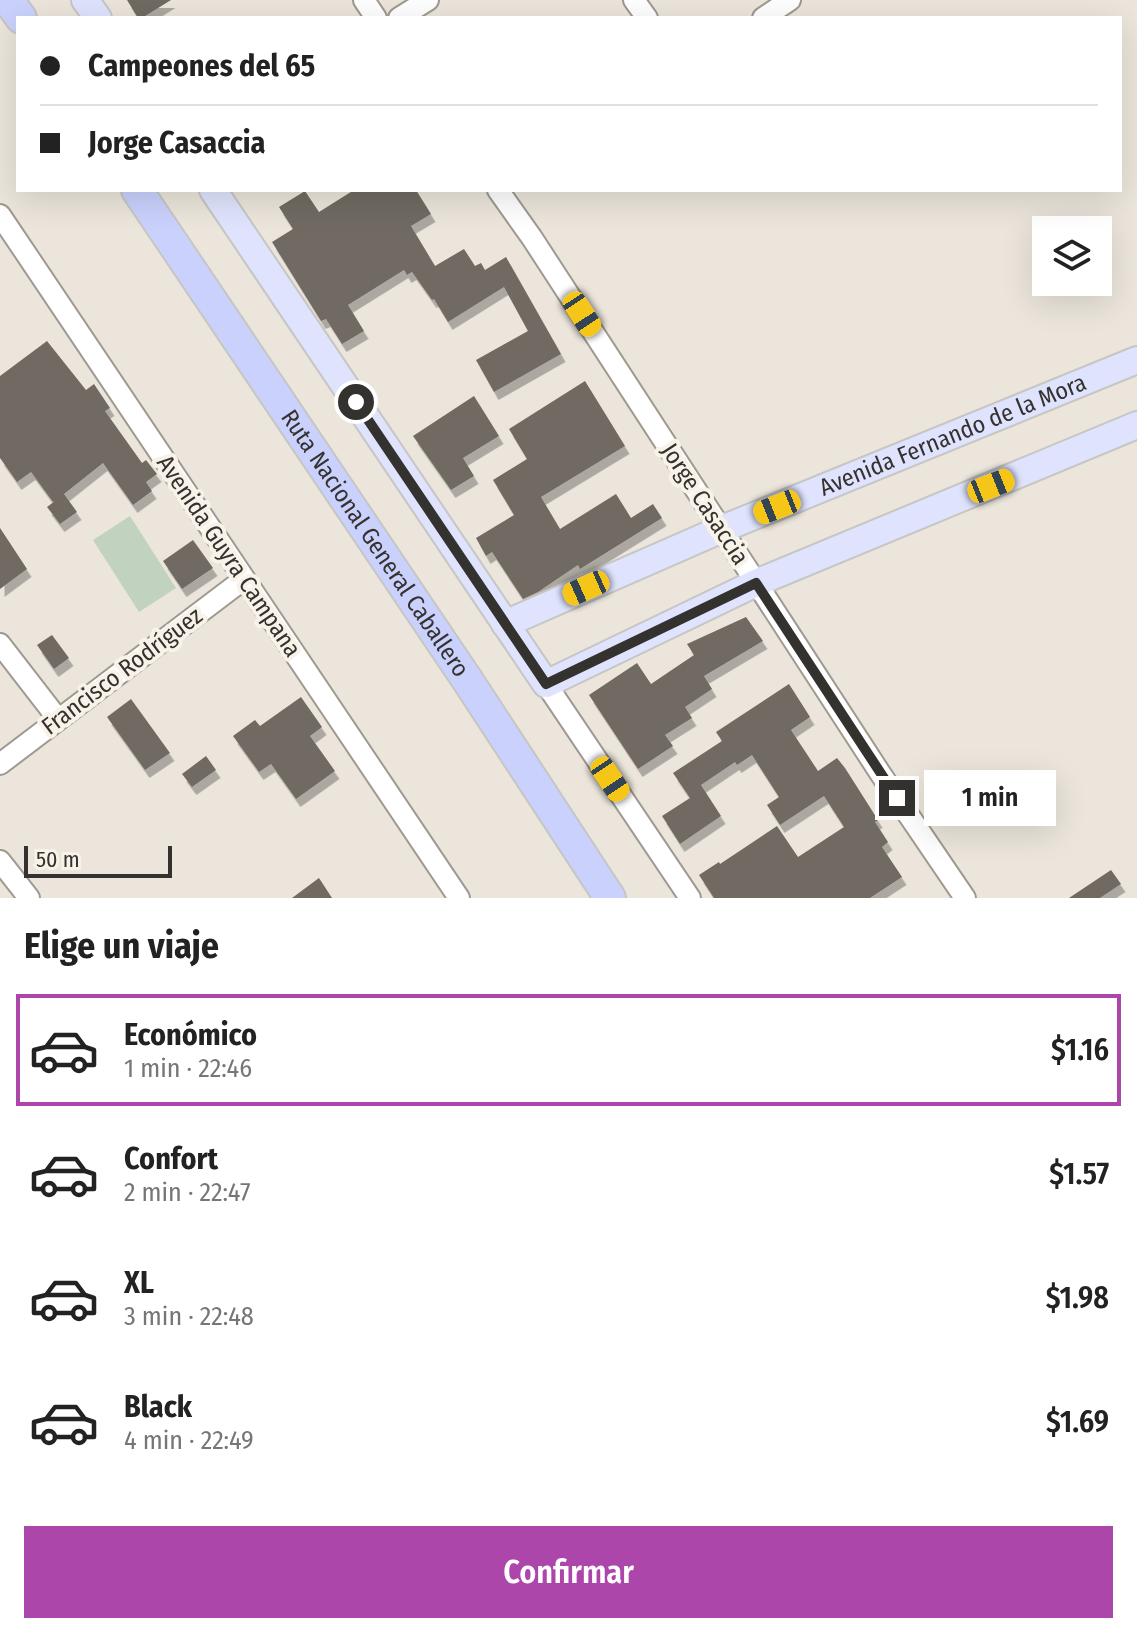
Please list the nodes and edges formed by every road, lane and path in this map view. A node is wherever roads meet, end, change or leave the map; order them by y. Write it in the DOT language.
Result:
graph roads {
  1 [pos="428,0"];
  2 [pos="790,0"];
  3 [pos="402,16"];
  4 [pos="766,16"];
  5 [pos="138,192"];
  6 [pos="214,192"];
  7 [pos="499,192"];
  8 [pos="0,215"];
  9 [pos="1137,360"];
  10 [pos="1137,425"];
  11 [pos="722,529"];
  12 [pos="244,579"];
  13 [pos="756,583"];
  14 [pos="505,624"];
  15 [pos="0,644"];
  16 [pos="546,684"];
  17 [pos="58,719"];
  18 [pos="0,764"];
  19 [pos="0,861"];
  20 [pos="29,898"];
  21 [pos="459,898"];
  22 [pos="610,898"];
  23 [pos="690,898"];
  24 [pos="965,898"];
  1 -- 3 [label="street"];
  2 -- 4 [label="street"];
  5 -- 22 [label="highway, Ruta Nacional General Caballero"];
  6 -- 14 [label="main road"];
  7 -- 11 [label="street, Jorge Casaccia"];
  8 -- 12 [label="street, Avenida Guyra Campana"];
  9 -- 11 [label="main road, Avenida Fernando de la Mora"];
  10 -- 13 [label="main road"];
  11 -- 13 [label="street, Jorge Casaccia"];
  11 -- 14 [label="main road, Avenida Fernando de la Mora"];
  12 -- 17 [label="street, Francisco Rodríguez"];
  12 -- 21 [label="street, Avenida Guyra Campana"];
  13 -- 16 [label="main road"];
  13 -- 24 [label="street, Jorge Casaccia"];
  14 -- 16 [label="main road"];
  15 -- 17 [label="street"];
  16 -- 23 [label="street"];
  17 -- 18 [label="street, Francisco Rodríguez"];
  19 -- 20 [label="street"];
}
